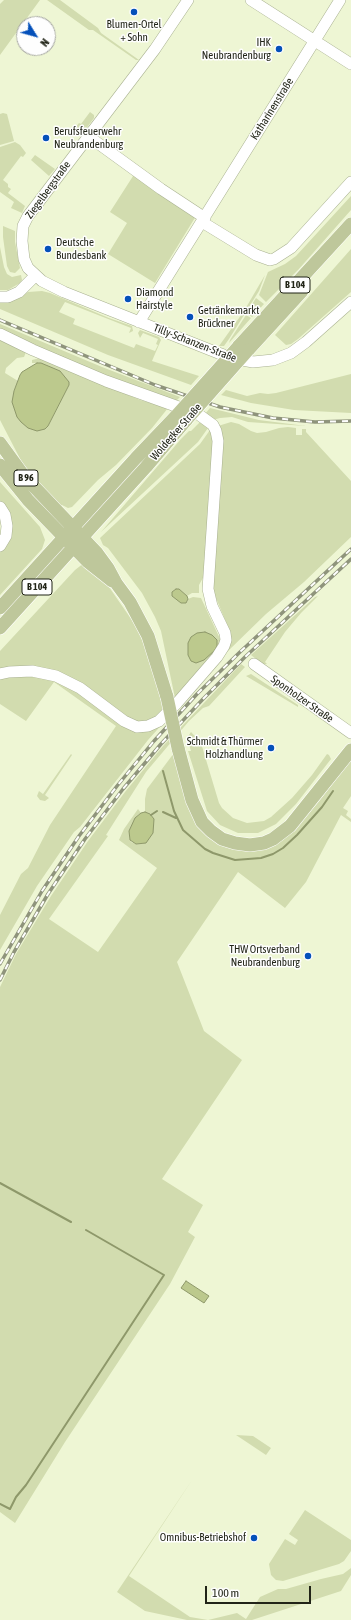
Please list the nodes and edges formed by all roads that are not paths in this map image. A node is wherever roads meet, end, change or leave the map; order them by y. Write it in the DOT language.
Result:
graph roads {
  1 [pos="188,0"];
  2 [pos="251,0"];
  3 [pos="340,0"];
  4 [pos="315,41"];
  5 [pos="351,64"];
  6 [pos="88,136"];
  7 [pos="351,182"];
  8 [pos="203,220"];
  9 [pos="351,224"];
  10 [pos="351,236"];
  11 [pos="35,276"];
  12 [pos="0,297"];
  13 [pos="351,302"];
  14 [pos="140,322"];
  15 [pos="0,334"];
  16 [pos="243,349"];
  17 [pos="182,417"];
  18 [pos="0,442"];
  19 [pos="0,465"];
  20 [pos="0,507"];
  21 [pos="73,527"];
  22 [pos="82,537"];
  23 [pos="69,542"];
  24 [pos="0,546"];
  25 [pos="116,583"];
  26 [pos="0,608"];
  27 [pos="0,628"];
  28 [pos="254,664"];
  29 [pos="0,674"];
  30 [pos="351,733"];
  31 [pos="351,750"];
  1 -- 6 [label="street, Ziegelbergstraße"];
  2 -- 4 [label="street"];
  3 -- 4 [label="street, Katharinenstraße"];
  4 -- 5 [label="street"];
  4 -- 8 [label="street, Katharinenstraße"];
  6 -- 8 [label="street"];
  6 -- 11 [label="street, Ziegelbergstraße"];
  7 -- 8 [label="street"];
  8 -- 14 [label="street, Katharinenstraße"];
  9 -- 16 [label="main road, Woldegker Straße / B 104"];
  10 -- 16 [label="main road, Woldegker Straße / B 104"];
  11 -- 12 [label="street"];
  11 -- 14 [label="street, Ziegelbergstraße"];
  13 -- 14 [label="street, Tilly-Schanzen-Straße"];
  15 -- 29 [label="street"];
  16 -- 17 [label="main road, Woldegker Straße / B 104, bridge"];
  17 -- 21 [label="main road, Woldegker Straße / B 104"];
  17 -- 22 [label="main road, Woldegker Straße / B 104"];
  18 -- 21 [label="main road, B 96"];
  19 -- 23 [label="main road, B 96"];
  20 -- 24 [label="street"];
  21 -- 22 [label="main road, B 96"];
  21 -- 23 [label="main road, Woldegker Straße / B 104"];
  22 -- 23 [label="main road, Woldegker Straße / B 104"];
  22 -- 25 [label="main road"];
  23 -- 25 [label="main road"];
  23 -- 26 [label="main road, Woldegker Straße / B 104"];
  23 -- 27 [label="main road, Woldegker Straße / B 104"];
  25 -- 31 [label="main road, bridge"];
  28 -- 30 [label="street, Sponholzer Straße"];
}
